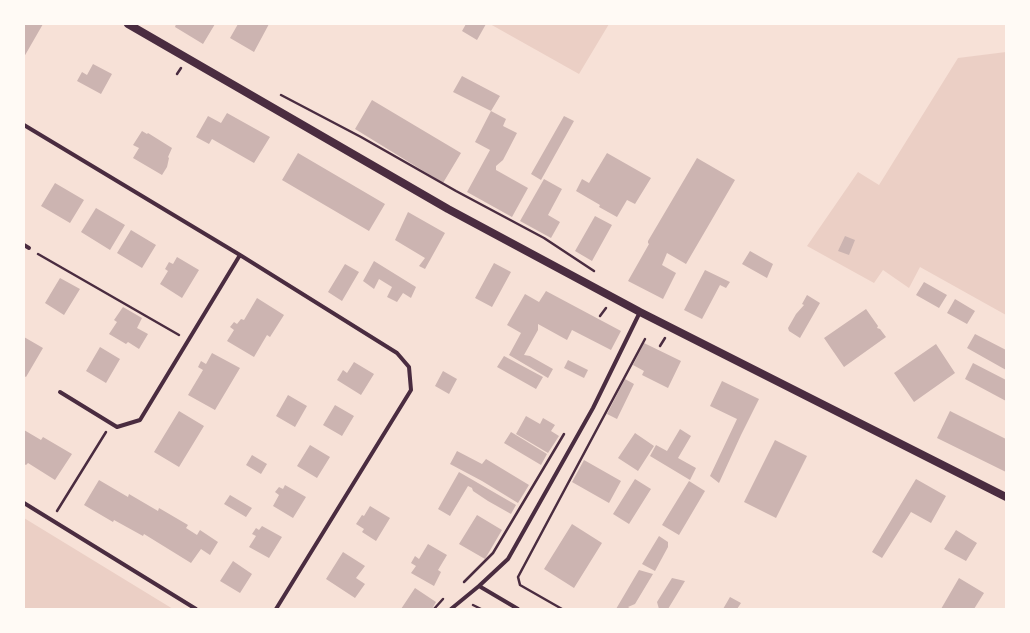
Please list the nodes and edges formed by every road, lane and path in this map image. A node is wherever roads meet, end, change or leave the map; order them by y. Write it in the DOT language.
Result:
graph roads {
  1 [pos="128,24"];
  2 [pos="278,94"];
  3 [pos="24,125"];
  4 [pos="24,245"];
  5 [pos="29,248"];
  6 [pos="240,255"];
  7 [pos="600,275"];
  8 [pos="640,312"];
  9 [pos="645,339"];
  10 [pos="188,341"];
  11 [pos="60,392"];
  12 [pos="111,424"];
  13 [pos="567,428"];
  14 [pos="1006,497"];
  15 [pos="24,503"];
  16 [pos="51,520"];
  17 [pos="461,585"];
  18 [pos="479,586"];
  19 [pos="444,598"];
  20 [pos="196,609"];
  21 [pos="276,609"];
  22 [pos="434,609"];
  23 [pos="451,609"];
  24 [pos="518,609"];
  25 [pos="562,609"];
  1 -- 8 [label="main road"];
  2 -- 7 [label="path"];
  3 -- 6 [label="street"];
  4 -- 5 [label="street"];
  5 -- 10 [label="path"];
  6 -- 10 [label="street"];
  6 -- 21 [label="street"];
  8 -- 14 [label="main road"];
  8 -- 18 [label="street"];
  9 -- 25 [label="path"];
  10 -- 12 [label="street"];
  11 -- 12 [label="street"];
  12 -- 16 [label="path"];
  13 -- 17 [label="path"];
  15 -- 16 [label="street"];
  16 -- 20 [label="street"];
  18 -- 23 [label="street"];
  18 -- 24 [label="street"];
  19 -- 22 [label="path"];
}
